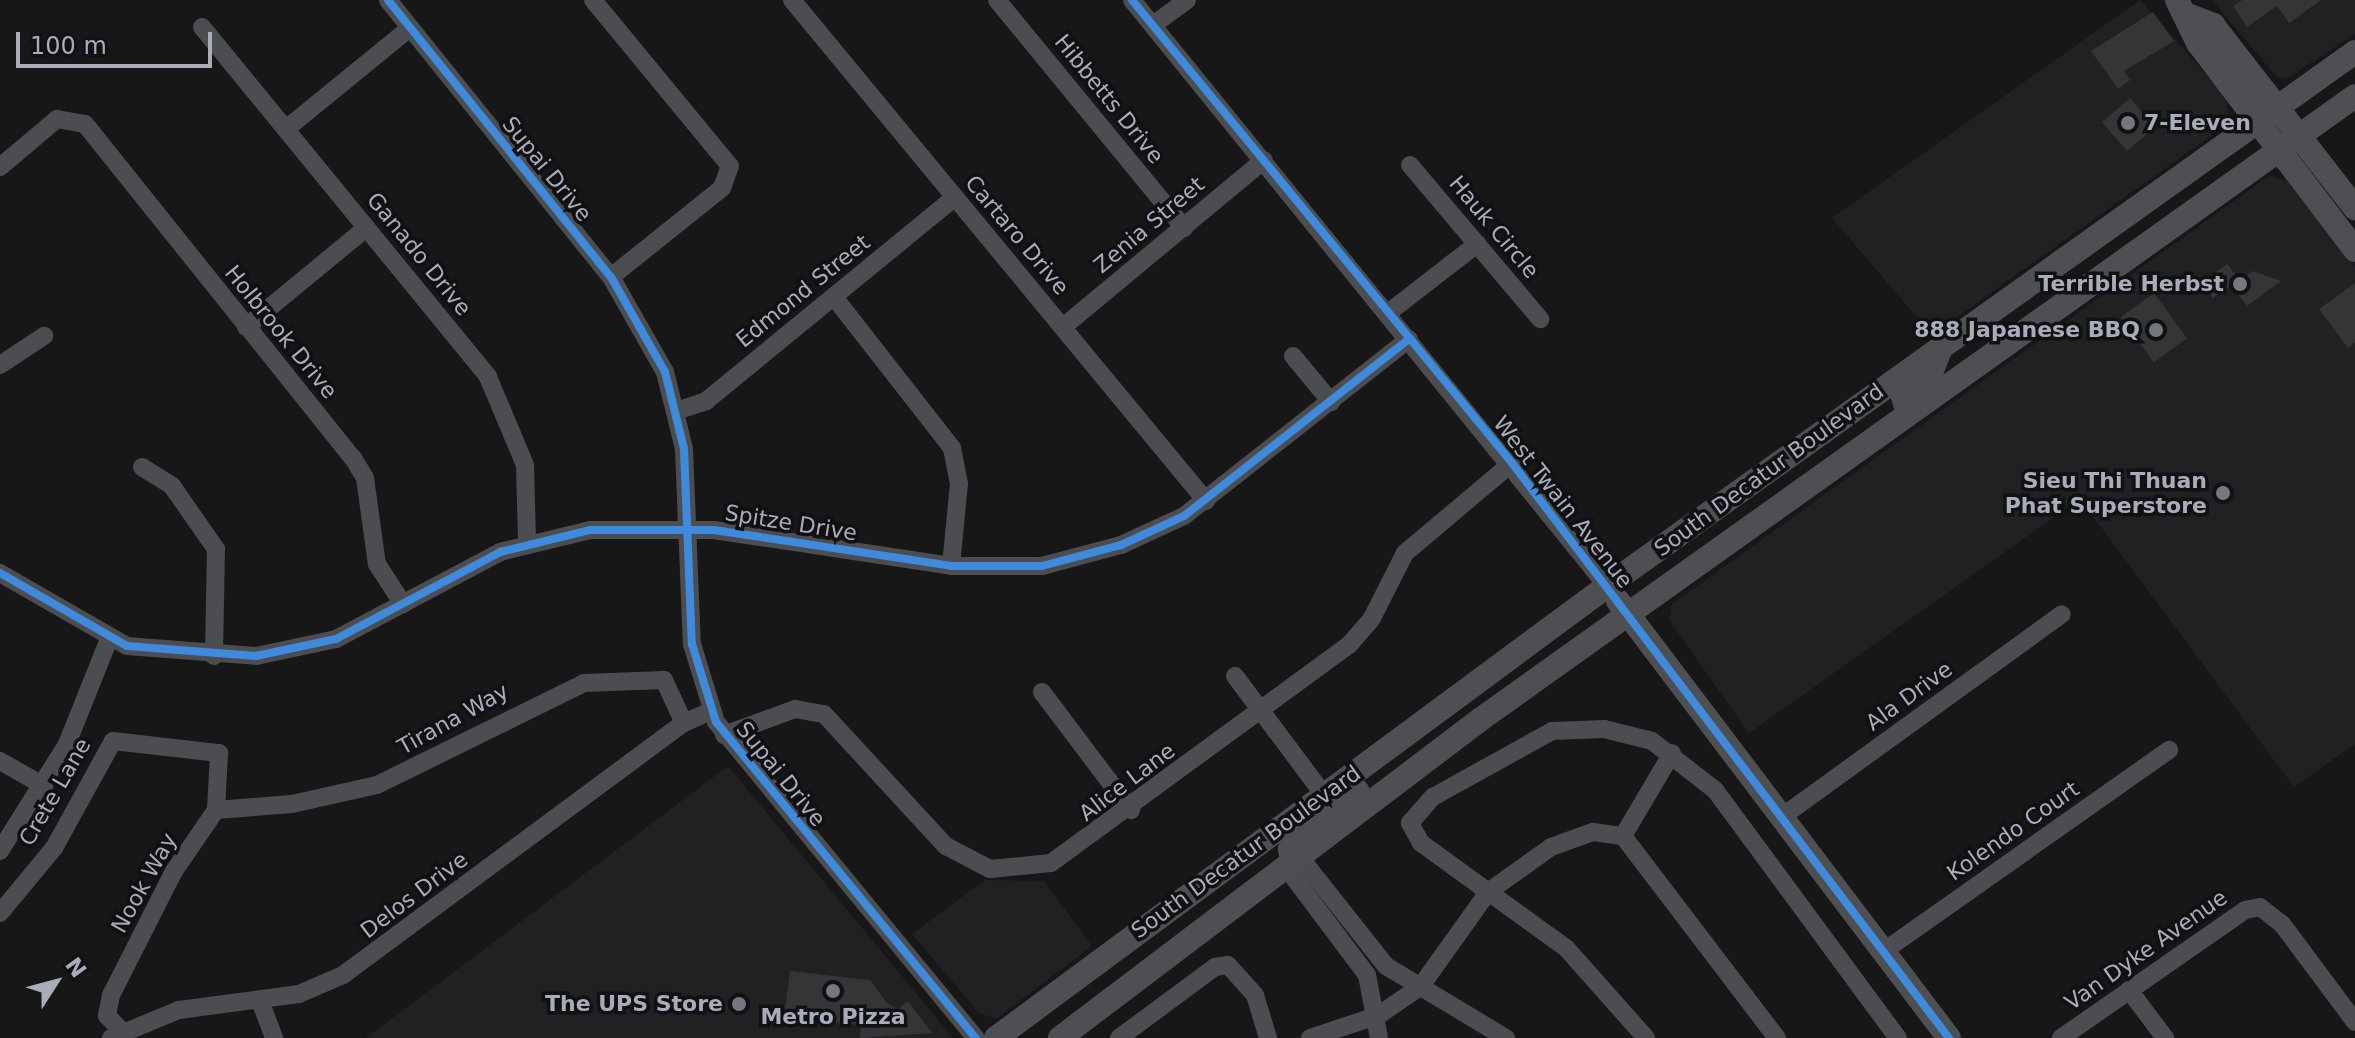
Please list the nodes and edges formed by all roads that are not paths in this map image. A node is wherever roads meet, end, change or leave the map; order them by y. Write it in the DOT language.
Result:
graph roads {
  1 [pos="388,0"];
  2 [pos="593,0"];
  3 [pos="792,0"];
  4 [pos="997,0"];
  5 [pos="1132,0"];
  6 [pos="1187,0"];
  7 [pos="2184,8"];
  8 [pos="1153,25"];
  9 [pos="202,27"];
  10 [pos="410,28"];
  11 [pos="2355,52"];
  12 [pos="2355,96"];
  13 [pos="2269,113"];
  14 [pos="286,129"];
  15 [pos="2290,142"];
  16 [pos="1264,160"];
  17 [pos="1410,165"];
  18 [pos="0,167"];
  19 [pos="954,198"];
  20 [pos="2355,208"];
  21 [pos="366,228"];
  22 [pos="1184,228"];
  23 [pos="1477,244"];
  24 [pos="2355,250"];
  25 [pos="2069,256"];
  26 [pos="611,277"];
  27 [pos="834,297"];
  28 [pos="1388,313"];
  29 [pos="1540,319"];
  30 [pos="246,327"];
  31 [pos="1063,327"];
  32 [pos="44,336"];
  33 [pos="1409,339"];
  34 [pos="1941,348"];
  35 [pos="1293,356"];
  36 [pos="1989,356"];
  37 [pos="0,365"];
  38 [pos="1331,402"];
  39 [pos="1853,410"];
  40 [pos="676,411"];
  41 [pos="1908,414"];
  42 [pos="1512,463"];
  43 [pos="142,467"];
  44 [pos="1206,501"];
  45 [pos="1773,510"];
  46 [pos="686,528"];
  47 [pos="527,543"];
  48 [pos="951,566"];
  49 [pos="0,573"];
  50 [pos="1607,586"];
  51 [pos="403,604"];
  52 [pos="1627,613"];
  53 [pos="2062,614"];
  54 [pos="109,639"];
  55 [pos="214,656"];
  56 [pos="1235,676"];
  57 [pos="1042,692"];
  58 [pos="709,707"];
  59 [pos="1261,711"];
  60 [pos="682,719"];
  61 [pos="724,735"];
  62 [pos="2169,750"];
  63 [pos="1672,753"];
  64 [pos="0,761"];
  65 [pos="1368,763"];
  66 [pos="44,786"];
  67 [pos="1324,795"];
  68 [pos="216,810"];
  69 [pos="1131,810"];
  70 [pos="1783,816"];
  71 [pos="1623,836"];
  72 [pos="0,851"];
  73 [pos="1292,861"];
  74 [pos="1488,892"];
  75 [pos="0,913"];
  76 [pos="1884,951"];
  77 [pos="1421,986"];
  78 [pos="2129,990"];
  79 [pos="260,1001"];
  80 [pos="1379,1015"];
  81 [pos="2355,1022"];
  82 [pos="116,1034"];
  83 [pos="274,1038"];
  84 [pos="976,1038"];
  85 [pos="996,1038"];
  86 [pos="1060,1038"];
  87 [pos="1119,1038"];
  88 [pos="1268,1038"];
  89 [pos="1310,1038"];
  90 [pos="1379,1038"];
  91 [pos="1506,1038"];
  92 [pos="1646,1038"];
  93 [pos="1777,1038"];
  94 [pos="1898,1038"];
  95 [pos="1949,1038"];
  96 [pos="2061,1038"];
  97 [pos="2165,1038"];
  1 -- 10 [label="street, Supai Drive"];
  2 -- 26 [label="street"];
  3 -- 19 [label="street, Cartaro Drive"];
  4 -- 22 [label="street, Hibbetts Drive"];
  5 -- 8 [label="street, West Twain Avenue"];
  6 -- 8 [label="street"];
  7 -- 13 [label="main road"];
  8 -- 16 [label="street, West Twain Avenue"];
  9 -- 14 [label="street, Ganado Drive"];
  10 -- 14 [label="street"];
  10 -- 26 [label="street, Supai Drive"];
  11 -- 13 [label="main road, South Decatur Boulevard"];
  12 -- 15 [label="main road, South Decatur Boulevard"];
  13 -- 15 [label="main road"];
  13 -- 25 [label="main road, South Decatur Boulevard"];
  14 -- 21 [label="street, Ganado Drive"];
  15 -- 20 [label="main road"];
  15 -- 24 [label="main road"];
  15 -- 36 [label="main road, South Decatur Boulevard"];
  16 -- 22 [label="street, Zenia Street"];
  16 -- 28 [label="street, West Twain Avenue"];
  17 -- 23 [label="street, Hauk Circle"];
  18 -- 30 [label="street, Holbrook Drive"];
  19 -- 27 [label="street, Edmond Street"];
  19 -- 31 [label="street, Cartaro Drive"];
  21 -- 30 [label="street"];
  21 -- 47 [label="street, Ganado Drive"];
  22 -- 31 [label="street, Zenia Street"];
  23 -- 28 [label="street"];
  23 -- 29 [label="street, Hauk Circle"];
  25 -- 34 [label="main road, South Decatur Boulevard"];
  25 -- 36 [label="main road"];
  26 -- 40 [label="street, Supai Drive"];
  27 -- 40 [label="street, Edmond Street"];
  27 -- 48 [label="street"];
  28 -- 33 [label="street, West Twain Avenue"];
  30 -- 51 [label="street, Holbrook Drive"];
  31 -- 44 [label="street, Cartaro Drive"];
  32 -- 37 [label="street"];
  33 -- 38 [label="street, Spitze Drive"];
  33 -- 42 [label="street, West Twain Avenue"];
  34 -- 39 [label="main road, South Decatur Boulevard"];
  34 -- 41 [label="main road"];
  35 -- 38 [label="street"];
  36 -- 41 [label="main road, South Decatur Boulevard"];
  38 -- 44 [label="street, Spitze Drive"];
  39 -- 45 [label="main road"];
  39 -- 50 [label="main road, South Decatur Boulevard"];
  40 -- 46 [label="street, Supai Drive"];
  41 -- 45 [label="main road, South Decatur Boulevard"];
  42 -- 50 [label="street, West Twain Avenue"];
  42 -- 59 [label="street, Alice Lane"];
  43 -- 55 [label="street"];
  44 -- 48 [label="street, Spitze Drive"];
  45 -- 52 [label="main road, South Decatur Boulevard"];
  46 -- 47 [label="street, Spitze Drive"];
  46 -- 48 [label="street, Spitze Drive"];
  46 -- 58 [label="street, Supai Drive"];
  47 -- 51 [label="street, Spitze Drive"];
  49 -- 54 [label="street, Spitze Drive"];
  50 -- 52 [label="main road, West Twain Avenue"];
  50 -- 65 [label="main road, South Decatur Boulevard"];
  51 -- 55 [label="street, Spitze Drive"];
  52 -- 70 [label="main road, West Twain Avenue"];
  52 -- 73 [label="main road, South Decatur Boulevard"];
  53 -- 70 [label="street, Ala Drive"];
  54 -- 55 [label="street, Spitze Drive"];
  54 -- 66 [label="street"];
  56 -- 59 [label="street"];
  57 -- 69 [label="street"];
  58 -- 60 [label="street, Delos Drive"];
  58 -- 61 [label="street, Supai Drive"];
  59 -- 67 [label="street"];
  59 -- 69 [label="street, Alice Lane"];
  60 -- 68 [label="street, Tirana Way"];
  60 -- 79 [label="street, Delos Drive"];
  61 -- 69 [label="street, Alice Lane"];
  61 -- 84 [label="street, Supai Drive"];
  62 -- 76 [label="street, Kolendo Court"];
  63 -- 71 [label="street"];
  63 -- 74 [label="street"];
  63 -- 94 [label="street"];
  64 -- 66 [label="street"];
  65 -- 67 [label="main road, South Decatur Boulevard"];
  65 -- 73 [label="main road"];
  66 -- 72 [label="street"];
  67 -- 85 [label="main road, South Decatur Boulevard"];
  68 -- 75 [label="street, Crete Lane"];
  68 -- 82 [label="street, Nook Way"];
  70 -- 76 [label="main road, West Twain Avenue"];
  71 -- 74 [label="street"];
  71 -- 93 [label="street"];
  73 -- 77 [label="street"];
  73 -- 80 [label="street"];
  73 -- 86 [label="main road, South Decatur Boulevard"];
  74 -- 77 [label="street"];
  74 -- 92 [label="street"];
  76 -- 95 [label="main road, West Twain Avenue"];
  77 -- 80 [label="street"];
  77 -- 91 [label="street"];
  78 -- 81 [label="street, Van Dyke Avenue"];
  78 -- 96 [label="street, Van Dyke Avenue"];
  78 -- 97 [label="street"];
  79 -- 82 [label="street, Delos Drive"];
  79 -- 83 [label="street"];
  80 -- 89 [label="street"];
  80 -- 90 [label="street"];
  87 -- 88 [label="street"];
}
